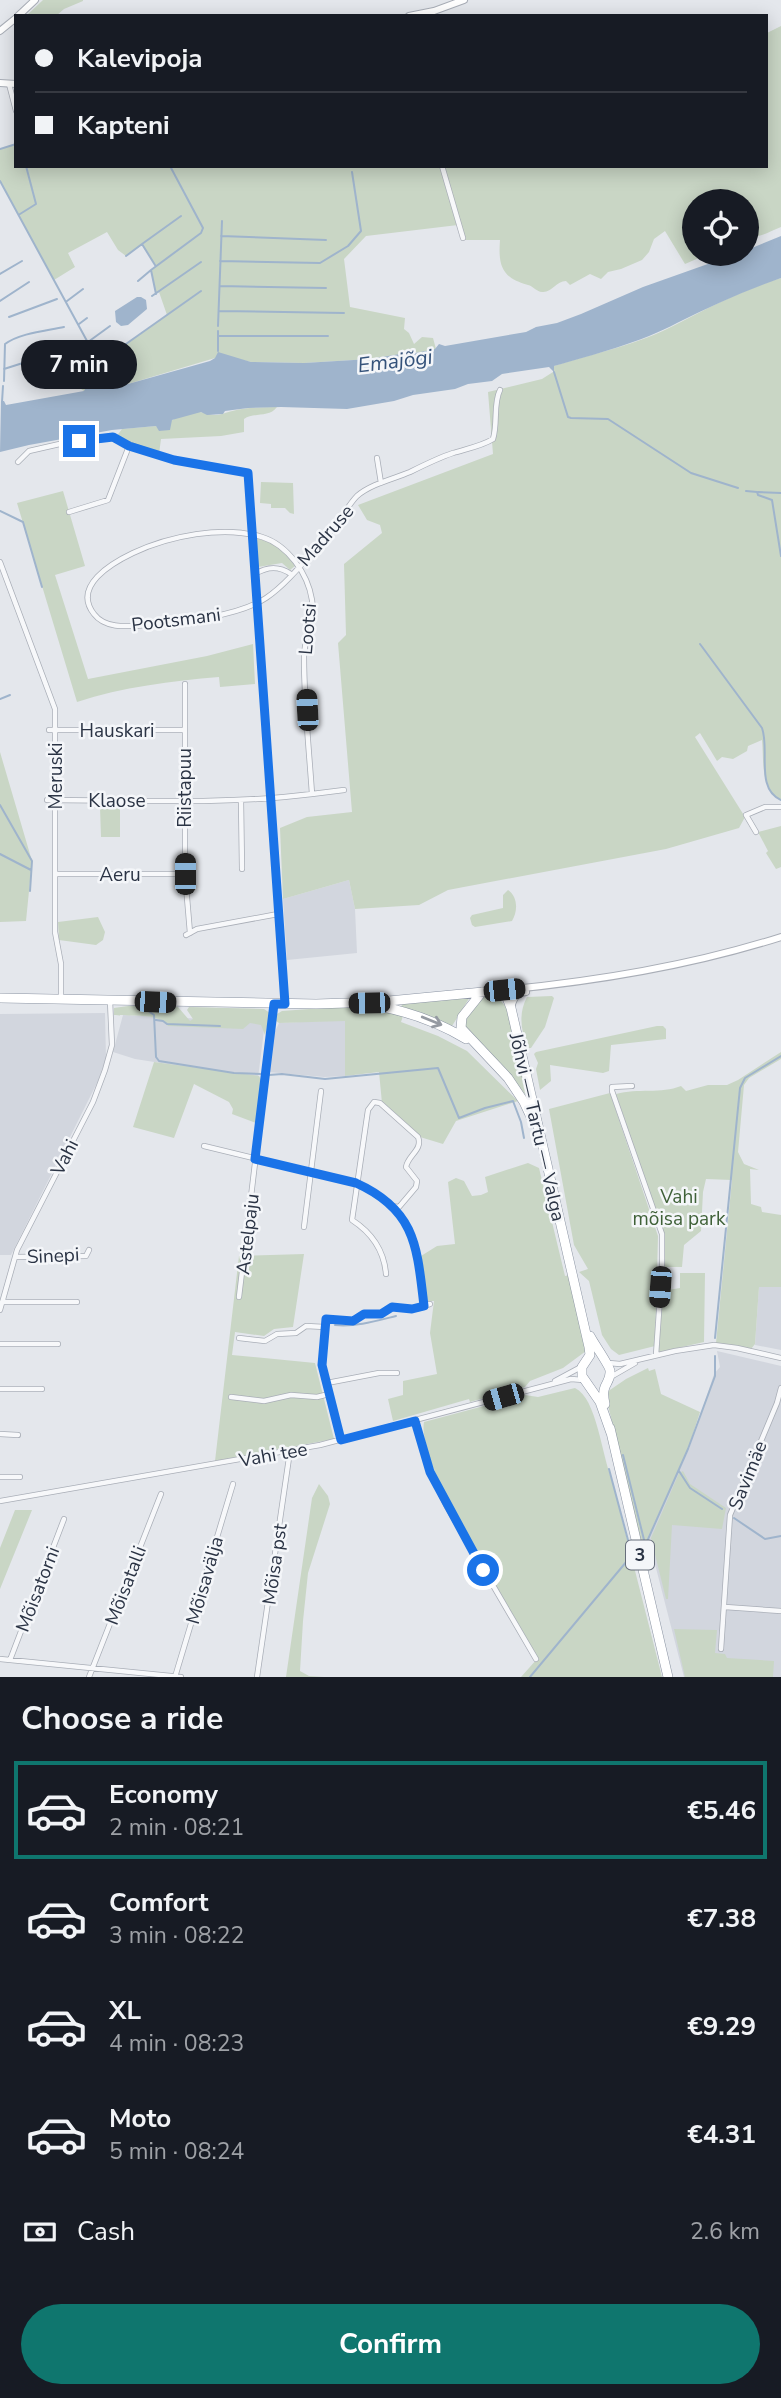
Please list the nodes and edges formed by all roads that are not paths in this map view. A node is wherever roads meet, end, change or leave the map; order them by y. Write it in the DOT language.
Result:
graph roads {
  1 [pos="35,0"];
  2 [pos="464,0"];
  3 [pos="20,14"];
  4 [pos="417,14"];
  5 [pos="14,19"];
  6 [pos="0,31"];
  7 [pos="0,83"];
  8 [pos="12,84"];
  9 [pos="443,168"];
  10 [pos="463,238"];
  11 [pos="500,390"];
  12 [pos="129,446"];
  13 [pos="377,458"];
  14 [pos="18,462"];
  15 [pos="381,483"];
  16 [pos="69,512"];
  17 [pos="253,535"];
  18 [pos="0,562"];
  19 [pos="299,566"];
  20 [pos="256,573"];
  21 [pos="291,574"];
  22 [pos="257,603"];
  23 [pos="185,684"];
  24 [pos="52,730"];
  25 [pos="184,730"];
  26 [pos="344,790"];
  27 [pos="312,794"];
  28 [pos="270,799"];
  29 [pos="47,800"];
  30 [pos="55,800"];
  31 [pos="184,800"];
  32 [pos="241,800"];
  33 [pos="781,807"];
  34 [pos="755,832"];
  35 [pos="242,869"];
  36 [pos="55,874"];
  37 [pos="185,874"];
  38 [pos="278,914"];
  39 [pos="781,937"];
  40 [pos="562,984"];
  41 [pos="504,990"];
  42 [pos="482,992"];
  43 [pos="61,1000"];
  44 [pos="0,1001"];
  45 [pos="110,1001"];
  46 [pos="274,1004"];
  47 [pos="285,1004"];
  48 [pos="341,1004"];
  49 [pos="511,1008"];
  50 [pos="485,1052"];
  51 [pos="632,1086"];
  52 [pos="321,1091"];
  53 [pos="204,1146"];
  54 [pos="544,1152"];
  55 [pos="255,1159"];
  56 [pos="309,1173"];
  57 [pos="356,1183"];
  58 [pos="391,1206"];
  59 [pos="304,1227"];
  60 [pos="89,1250"];
  61 [pos="15,1257"];
  62 [pos="386,1274"];
  63 [pos="239,1297"];
  64 [pos="2,1302"];
  65 [pos="77,1303"];
  66 [pos="0,1310"];
  67 [pos="582,1315"];
  68 [pos="325,1327"];
  69 [pos="239,1338"];
  70 [pos="0,1344"];
  71 [pos="58,1344"];
  72 [pos="656,1355"];
  73 [pos="781,1358"];
  74 [pos="643,1359"];
  75 [pos="605,1361"];
  76 [pos="585,1363"];
  77 [pos="397,1373"];
  78 [pos="606,1381"];
  79 [pos="587,1382"];
  80 [pos="327,1383"];
  81 [pos="541,1387"];
  82 [pos="781,1388"];
  83 [pos="0,1389"];
  84 [pos="42,1389"];
  85 [pos="329,1394"];
  86 [pos="231,1397"];
  87 [pos="415,1421"];
  88 [pos="611,1433"];
  89 [pos="0,1434"];
  90 [pos="18,1435"];
  91 [pos="341,1440"];
  92 [pos="290,1451"];
  93 [pos="0,1477"];
  94 [pos="20,1477"];
  95 [pos="233,1484"];
  96 [pos="161,1494"];
  97 [pos="0,1501"];
  98 [pos="64,1519"];
  99 [pos="725,1607"];
  100 [pos="781,1611"];
  101 [pos="721,1649"];
  102 [pos="0,1659"];
  103 [pos="536,1659"];
  104 [pos="10,1660"];
  105 [pos="93,1668"];
  106 [pos="89,1677"];
  107 [pos="177,1677"];
  108 [pos="257,1677"];
  109 [pos="668,1677"];
  1 -- 3 [label="main road"];
  2 -- 4 [label="main road"];
  5 -- 6 [label="main road"];
  7 -- 8 [label="main road"];
  9 -- 10 [label="street"];
  11 -- 15 [label="street, Madruse"];
  12 -- 14 [label="street"];
  12 -- 16 [label="street"];
  12 -- 17 [label="street"];
  13 -- 15 [label="street"];
  15 -- 19 [label="street, Madruse"];
  17 -- 19 [label="street, Lootsi"];
  17 -- 20 [label="street"];
  17 -- 22 [label="street, Pootsmani"];
  18 -- 24 [label="street, Meruski"];
  19 -- 21 [label="street, Madruse"];
  19 -- 27 [label="street, Lootsi"];
  20 -- 21 [label="street"];
  20 -- 22 [label="street"];
  21 -- 22 [label="street, Madruse"];
  22 -- 28 [label="street"];
  23 -- 25 [label="street, Riistapuu"];
  24 -- 25 [label="street, Hauskari"];
  24 -- 30 [label="street, Meruski"];
  25 -- 31 [label="street, Riistapuu"];
  26 -- 27 [label="street"];
  27 -- 28 [label="street"];
  28 -- 32 [label="street, Klaose"];
  28 -- 38 [label="street"];
  29 -- 30 [label="street, Klaose"];
  30 -- 31 [label="street, Klaose"];
  30 -- 36 [label="street, Meruski"];
  31 -- 32 [label="street, Klaose"];
  31 -- 37 [label="street, Riistapuu"];
  32 -- 35 [label="street"];
  33 -- 34 [label="street"];
  36 -- 37 [label="street, Aeru"];
  36 -- 43 [label="street, Meruski"];
  37 -- 38 [label="street, Riistapuu"];
  38 -- 47 [label="street"];
  39 -- 40 [label="main road"];
  40 -- 41 [label="main road"];
  40 -- 49 [label="main road"];
  41 -- 42 [label="highway"];
  41 -- 49 [label="highway, Jõhvi — Tartu — Valga / 3"];
  42 -- 48 [label="highway"];
  42 -- 50 [label="highway"];
  43 -- 44 [label="highway"];
  43 -- 45 [label="highway"];
  45 -- 46 [label="highway"];
  45 -- 61 [label="street, Vahi"];
  46 -- 47 [label="highway"];
  46 -- 55 [label="street, Astelpaju"];
  47 -- 48 [label="highway"];
  48 -- 50 [label="highway, one-way"];
  49 -- 54 [label="highway, Jõhvi — Tartu — Valga / 3"];
  50 -- 54 [label="highway"];
  51 -- 72 [label="street"];
  52 -- 56 [label="street"];
  53 -- 55 [label="street"];
  54 -- 67 [label="highway, Jõhvi — Tartu — Valga / 3"];
  55 -- 56 [label="street"];
  55 -- 63 [label="street, Astelpaju"];
  56 -- 57 [label="street"];
  56 -- 59 [label="street"];
  57 -- 58 [label="street"];
  57 -- 58 [label="street"];
  57 -- 62 [label="street"];
  58 -- 68 [label="street"];
  60 -- 61 [label="street, Sinepi"];
  61 -- 64 [label="street, Vahi"];
  64 -- 65 [label="street"];
  64 -- 66 [label="street, Vahi"];
  67 -- 75 [label="highway, Jõhvi — Tartu — Valga / 3"];
  67 -- 76 [label="highway, Jõhvi — Tartu — Valga / 3"];
  68 -- 69 [label="street"];
  68 -- 80 [label="street"];
  70 -- 71 [label="street"];
  72 -- 73 [label="street"];
  72 -- 74 [label="street"];
  74 -- 75 [label="street"];
  74 -- 78 [label="street"];
  75 -- 76 [label="highway"];
  75 -- 78 [label="highway, Jõhvi — Tartu — Valga / 3"];
  76 -- 79 [label="highway, Jõhvi — Tartu — Valga / 3"];
  76 -- 81 [label="street, Vahi tee"];
  77 -- 80 [label="street"];
  78 -- 79 [label="highway"];
  78 -- 88 [label="highway, Jõhvi — Tartu — Valga / 3"];
  79 -- 81 [label="street, Vahi tee"];
  79 -- 88 [label="highway, Jõhvi — Tartu — Valga / 3"];
  80 -- 85 [label="street"];
  81 -- 87 [label="street, Vahi tee"];
  82 -- 99 [label="street, Savimäe"];
  83 -- 84 [label="street"];
  85 -- 86 [label="street"];
  85 -- 91 [label="street"];
  87 -- 91 [label="street, Vahi tee"];
  87 -- 103 [label="street"];
  88 -- 109 [label="highway, Jõhvi — Tartu — Valga / 3"];
  89 -- 90 [label="street"];
  91 -- 92 [label="street, Vahi tee"];
  92 -- 97 [label="street, Vahi tee"];
  92 -- 108 [label="street, Mõisa pst"];
  93 -- 94 [label="street"];
  95 -- 107 [label="street, Mõisavälja"];
  96 -- 105 [label="street, Mõisatalli"];
  98 -- 104 [label="street, Mõisatorni"];
  99 -- 100 [label="street"];
  99 -- 101 [label="street, Savimäe"];
  102 -- 104 [label="street"];
  104 -- 105 [label="street"];
  105 -- 106 [label="street, Mõisatalli"];
  105 -- 107 [label="street"];
}
